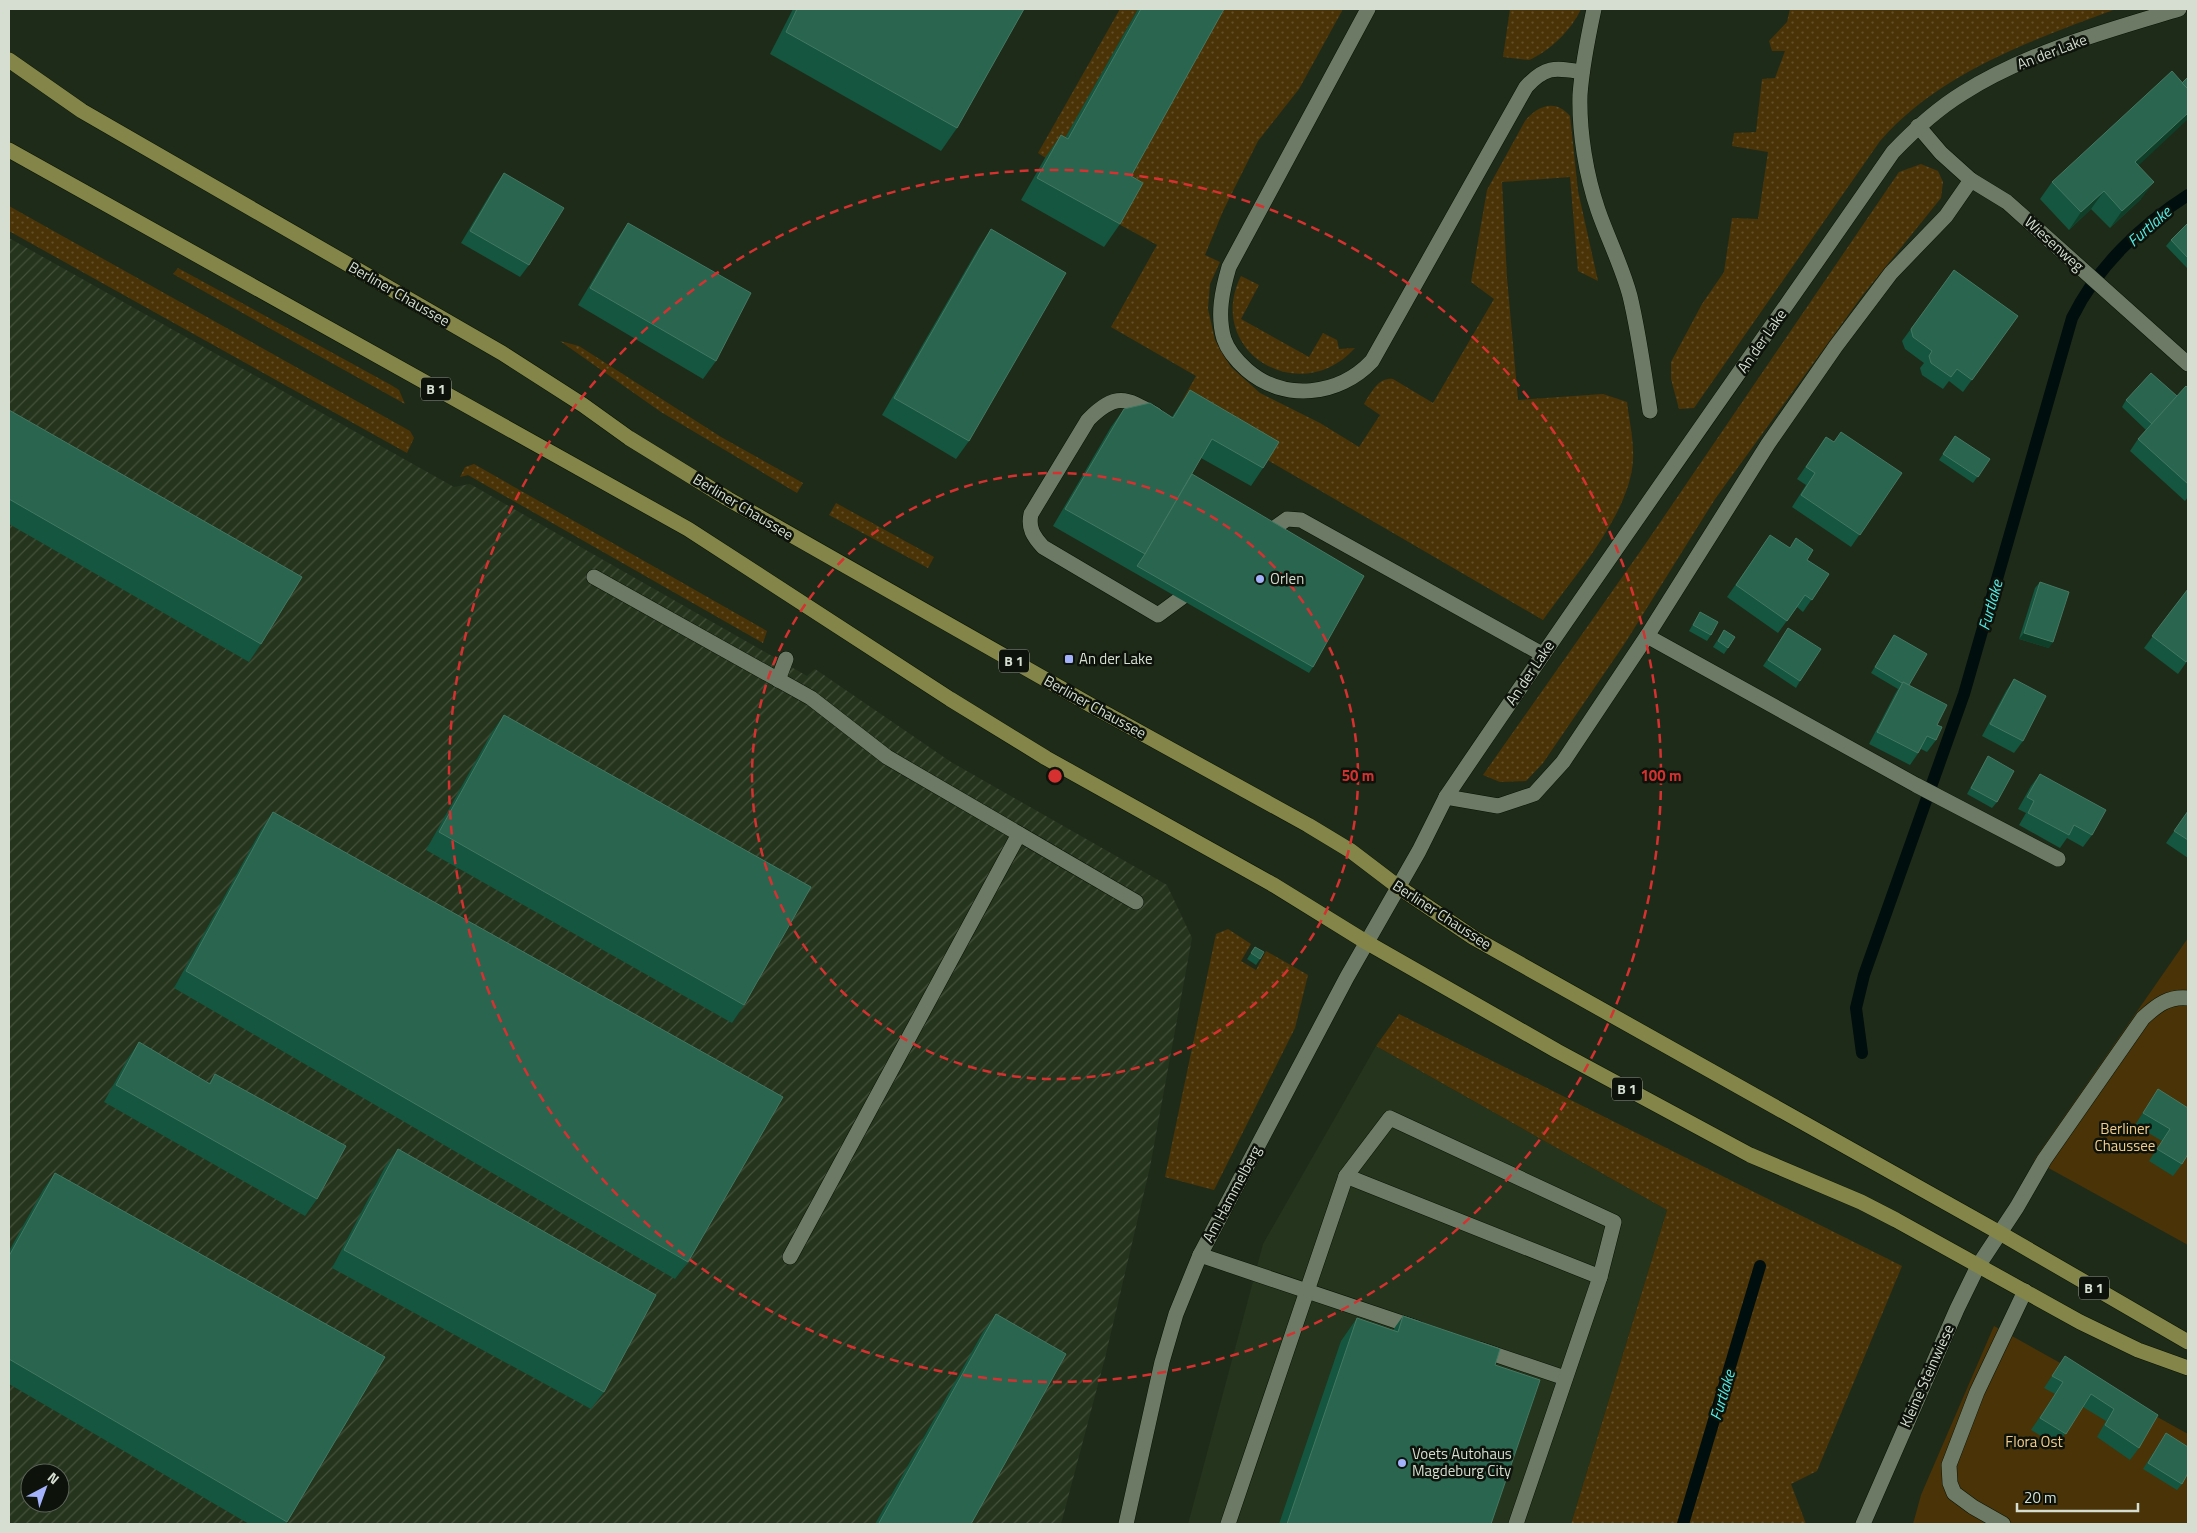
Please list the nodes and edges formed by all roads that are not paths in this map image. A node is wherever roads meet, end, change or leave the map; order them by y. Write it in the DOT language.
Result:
graph roads {
  1 [pos="1368,9"];
  2 [pos="1594,9"];
  3 [pos="2179,9"];
  4 [pos="9,60"];
  5 [pos="1582,72"];
  6 [pos="1918,126"];
  7 [pos="9,150"];
  8 [pos="1972,180"];
  9 [pos="2188,364"];
  10 [pos="1650,411"];
  11 [pos="1157,415"];
  12 [pos="1250,546"];
  13 [pos="594,577"];
  14 [pos="1204,580"];
  15 [pos="1646,636"];
  16 [pos="1542,654"];
  17 [pos="786,659"];
  18 [pos="778,680"];
  19 [pos="1446,797"];
  20 [pos="1019,834"];
  21 [pos="2058,859"];
  22 [pos="1397,886"];
  23 [pos="1136,902"];
  24 [pos="1366,942"];
  25 [pos="2188,998"];
  26 [pos="1346,1176"];
  27 [pos="2000,1233"];
  28 [pos="1200,1255"];
  29 [pos="790,1257"];
  30 [pos="1978,1266"];
  31 [pos="1600,1277"];
  32 [pos="1307,1290"];
  33 [pos="2025,1291"];
  34 [pos="1427,1331"];
  35 [pos="2188,1342"];
  36 [pos="1464,1344"];
  37 [pos="2188,1368"];
  38 [pos="1565,1378"];
  39 [pos="1126,1524"];
  40 [pos="1228,1524"];
  41 [pos="1516,1524"];
  42 [pos="1863,1524"];
  43 [pos="2003,1524"];
  1 -- 5 [label="street"];
  2 -- 5 [label="street"];
  3 -- 6 [label="street, An der Lake"];
  4 -- 22 [label="main road, Berliner Chaussee / B 1"];
  5 -- 10 [label="street"];
  6 -- 8 [label="street, Wiesenweg"];
  6 -- 16 [label="street, An der Lake"];
  7 -- 24 [label="main road, B 1"];
  8 -- 9 [label="street, Wiesenweg"];
  8 -- 15 [label="street"];
  11 -- 14 [label="street"];
  12 -- 16 [label="street"];
  13 -- 18 [label="street"];
  15 -- 19 [label="street"];
  15 -- 21 [label="street"];
  16 -- 19 [label="street, An der Lake"];
  17 -- 18 [label="street"];
  18 -- 20 [label="street"];
  19 -- 22 [label="street, An der Lake"];
  20 -- 23 [label="street"];
  20 -- 29 [label="street"];
  22 -- 24 [label="street, Am Hammelberg"];
  22 -- 27 [label="main road, Berliner Chaussee / B 1"];
  24 -- 28 [label="street, Am Hammelberg"];
  24 -- 30 [label="main road, B 1"];
  25 -- 27 [label="street, Kleine Steinwiese"];
  26 -- 31 [label="street"];
  26 -- 31 [label="street"];
  26 -- 32 [label="street"];
  27 -- 30 [label="street, Kleine Steinwiese"];
  27 -- 35 [label="main road, Berliner Chaussee / B 1"];
  28 -- 32 [label="street"];
  28 -- 39 [label="street, Am Hammelberg"];
  30 -- 33 [label="main road, B 1"];
  30 -- 42 [label="street, Kleine Steinwiese"];
  31 -- 38 [label="street"];
  32 -- 34 [label="street"];
  32 -- 40 [label="street"];
  33 -- 37 [label="main road, B 1"];
  33 -- 43 [label="street"];
  36 -- 38 [label="street"];
  38 -- 41 [label="street"];
}
